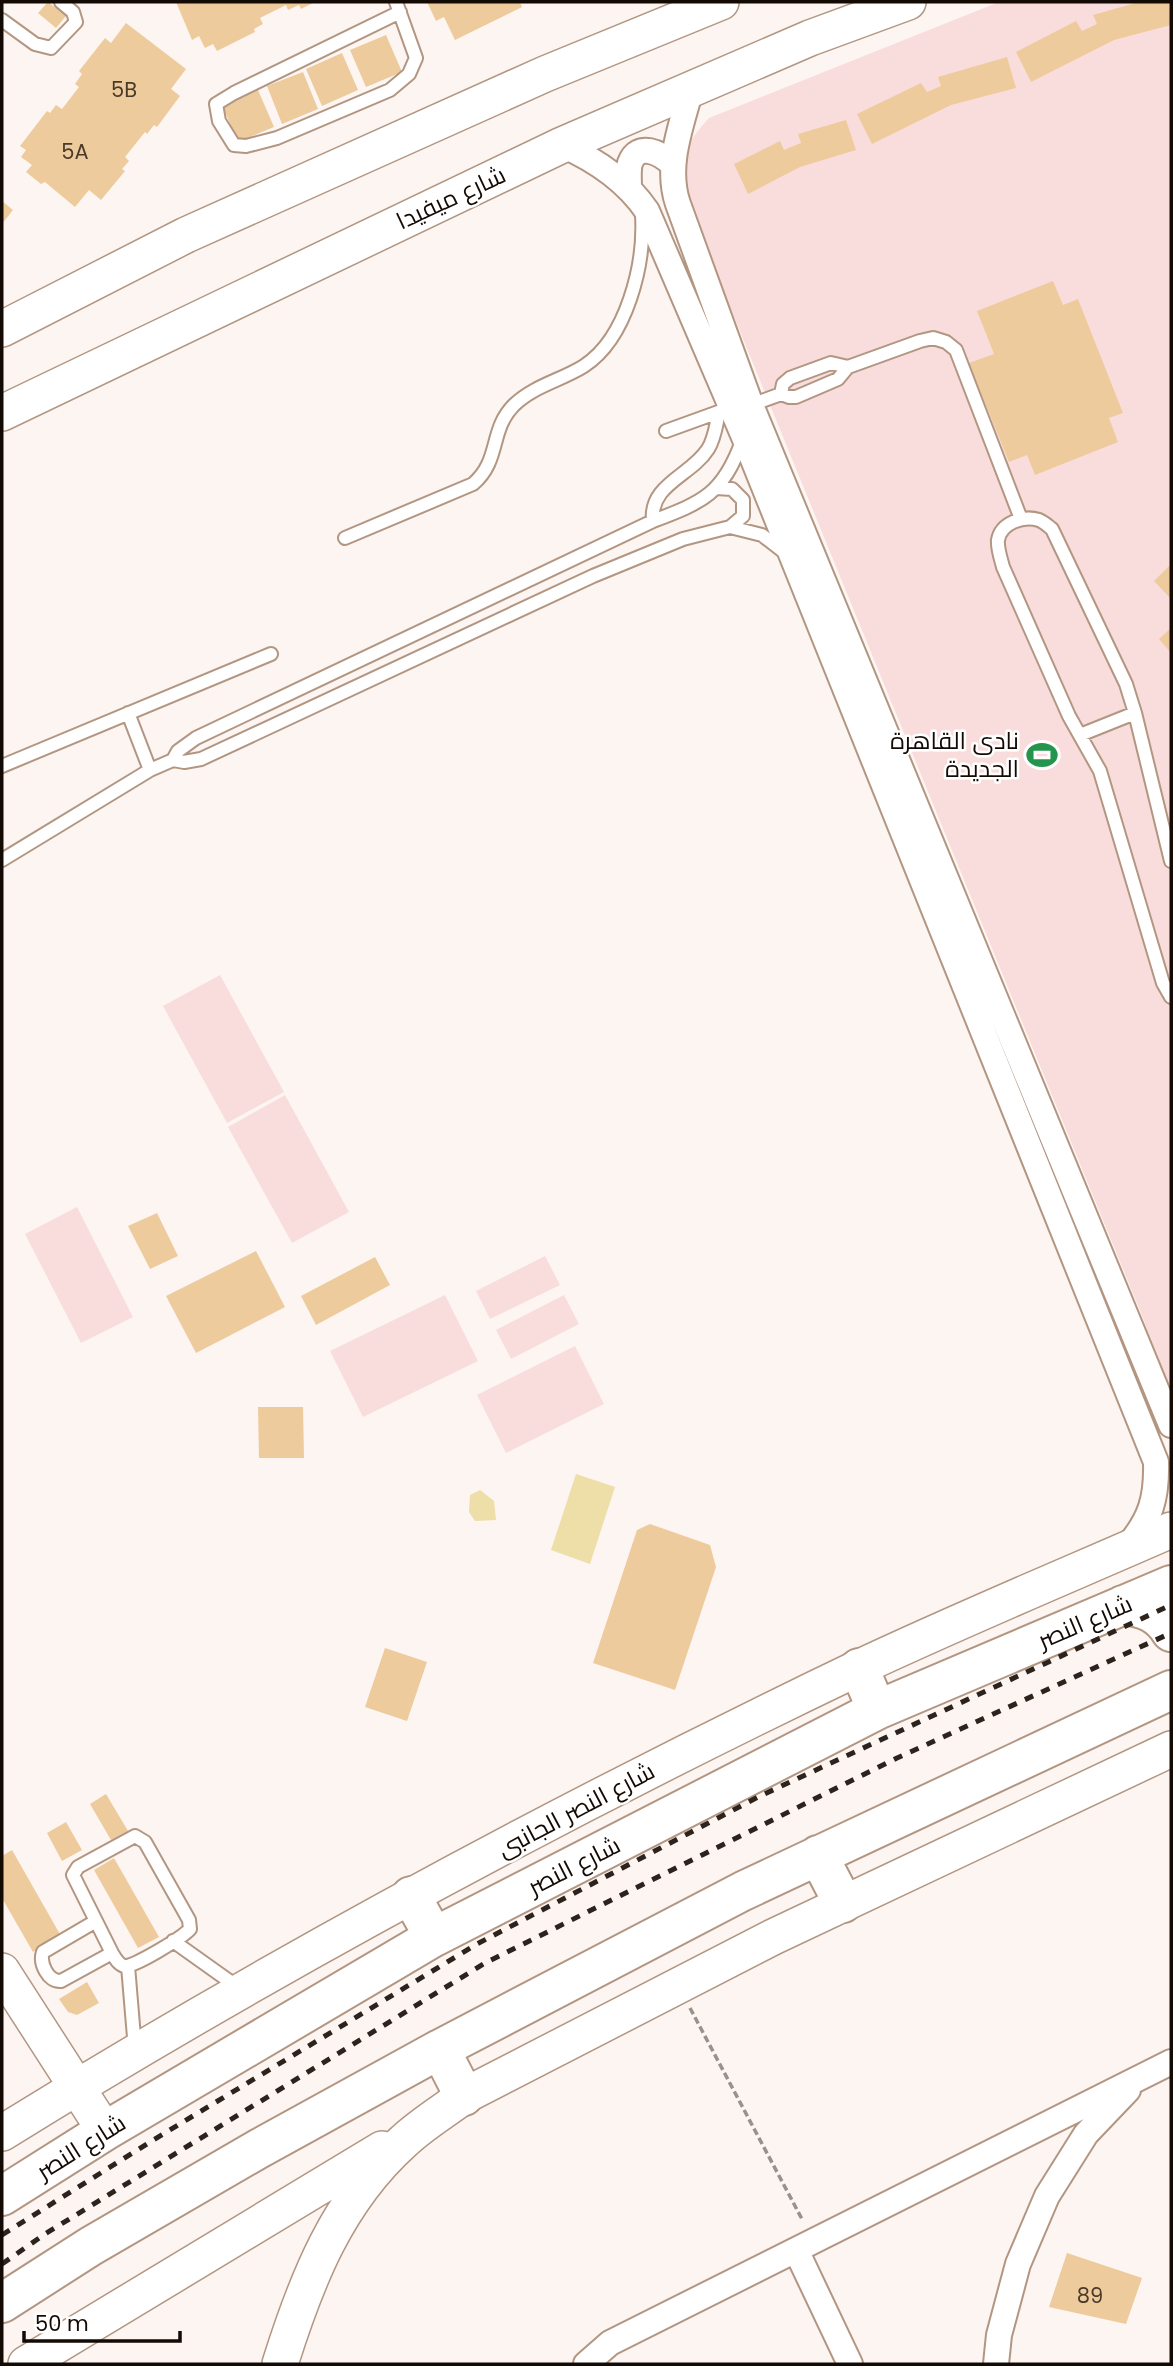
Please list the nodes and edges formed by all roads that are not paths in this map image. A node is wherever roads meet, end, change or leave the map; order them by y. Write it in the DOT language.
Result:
graph roads {
  1 [pos="61,2"];
  2 [pos="721,2"];
  3 [pos="908,2"];
  4 [pos="398,7"];
  5 [pos="2,20"];
  6 [pos="691,89"];
  7 [pos="562,145"];
  8 [pos="672,163"];
  9 [pos="635,194"];
  10 [pos="2,329"];
  11 [pos="848,367"];
  12 [pos="781,394"];
  13 [pos="734,408"];
  14 [pos="2,413"];
  15 [pos="666,431"];
  16 [pos="744,437"];
  17 [pos="716,488"];
  18 [pos="1021,519"];
  19 [pos="653,521"];
  20 [pos="730,527"];
  21 [pos="345,538"];
  22 [pos="796,569"];
  23 [pos="271,654"];
  24 [pos="128,713"];
  25 [pos="1135,713"];
  26 [pos="1080,735"];
  27 [pos="173,760"];
  28 [pos="2,766"];
  29 [pos="150,770"];
  30 [pos="2,860"];
  31 [pos="1171,861"];
  32 [pos="1171,998"];
  33 [pos="1171,1425"];
  34 [pos="1164,1487"];
  35 [pos="1171,1530"];
  36 [pos="1123,1551"];
  37 [pos="1171,1585"];
  38 [pos="1123,1605"];
  39 [pos="1171,1632"];
  40 [pos="859,1668"];
  41 [pos="1169,1689"];
  42 [pos="877,1710"];
  43 [pos="1171,1749"];
  44 [pos="818,1855"];
  45 [pos="411,1896"];
  46 [pos="843,1903"];
  47 [pos="96,1921"];
  48 [pos="434,1937"];
  49 [pos="173,1941"];
  50 [pos="112,1953"];
  51 [pos="128,1966"];
  52 [pos="2,1971"];
  53 [pos="242,1991"];
  54 [pos="12,2008"];
  55 [pos="440,2049"];
  56 [pos="135,2051"];
  57 [pos="1171,2062"];
  58 [pos="1139,2077"];
  59 [pos="77,2087"];
  60 [pos="464,2096"];
  61 [pos="423,2125"];
  62 [pos="105,2131"];
  63 [pos="2,2133"];
  64 [pos="2,2196"];
  65 [pos="805,2246"];
  66 [pos="2,2303"];
  67 [pos="26,2364"];
  68 [pos="280,2364"];
  69 [pos="586,2364"];
  70 [pos="850,2364"];
  71 [pos="996,2364"];
  1 -- 5 [label="lane"];
  2 -- 10 [label="street"];
  3 -- 6 [label="street, شارع ميفيدا"];
  4 -- 4 [label="lane"];
  6 -- 7 [label="street, شارع ميفيدا"];
  6 -- 8 [label="street"];
  7 -- 9 [label="street"];
  7 -- 14 [label="street, شارع ميفيدا"];
  8 -- 9 [label="street"];
  8 -- 13 [label="street"];
  9 -- 13 [label="street"];
  9 -- 21 [label="lane"];
  11 -- 12 [label="lane"];
  11 -- 12 [label="lane"];
  11 -- 18 [label="lane"];
  12 -- 13 [label="lane"];
  13 -- 15 [label="lane"];
  13 -- 16 [label="street"];
  13 -- 19 [label="lane"];
  13 -- 33 [label="street"];
  16 -- 17 [label="lane"];
  16 -- 22 [label="street"];
  17 -- 19 [label="lane"];
  17 -- 20 [label="lane"];
  18 -- 25 [label="lane"];
  18 -- 26 [label="lane"];
  19 -- 27 [label="lane"];
  20 -- 22 [label="lane"];
  20 -- 27 [label="lane"];
  22 -- 34 [label="street"];
  23 -- 24 [label="lane"];
  24 -- 28 [label="lane"];
  24 -- 29 [label="lane"];
  25 -- 26 [label="lane"];
  25 -- 31 [label="lane"];
  26 -- 32 [label="lane"];
  27 -- 29 [label="lane"];
  29 -- 30 [label="lane"];
  34 -- 36 [label="street"];
  35 -- 36 [label="street, شارع النصر الجانبى"];
  36 -- 40 [label="street, شارع النصر الجانبى"];
  37 -- 38 [label="main road, شارع النصر"];
  38 -- 39 [label="main road"];
  38 -- 42 [label="main road, شارع النصر"];
  40 -- 42 [label="main road"];
  40 -- 45 [label="street, شارع النصر الجانبى"];
  41 -- 44 [label="main road"];
  42 -- 48 [label="main road, شارع النصر"];
  43 -- 46 [label="street"];
  44 -- 46 [label="main road"];
  44 -- 55 [label="main road"];
  45 -- 48 [label="main road"];
  45 -- 53 [label="street, شارع النصر الجانبى"];
  46 -- 60 [label="street"];
  47 -- 49 [label="lane"];
  47 -- 50 [label="lane"];
  47 -- 50 [label="lane"];
  48 -- 62 [label="main road, شارع النصر"];
  49 -- 51 [label="lane"];
  49 -- 53 [label="lane"];
  50 -- 51 [label="lane"];
  51 -- 56 [label="lane"];
  52 -- 54 [label="street"];
  53 -- 56 [label="street, شارع النصر الجانبى"];
  54 -- 59 [label="street"];
  55 -- 60 [label="main road"];
  55 -- 66 [label="main road"];
  56 -- 59 [label="street, شارع النصر الجانبى"];
  57 -- 58 [label="street"];
  58 -- 65 [label="street"];
  58 -- 71 [label="street"];
  59 -- 62 [label="street"];
  59 -- 63 [label="street, شارع النصر الجانبى"];
  60 -- 61 [label="street"];
  61 -- 67 [label="street"];
  61 -- 68 [label="street"];
  62 -- 64 [label="main road, شارع النصر"];
  65 -- 69 [label="street"];
  65 -- 70 [label="street"];
}
